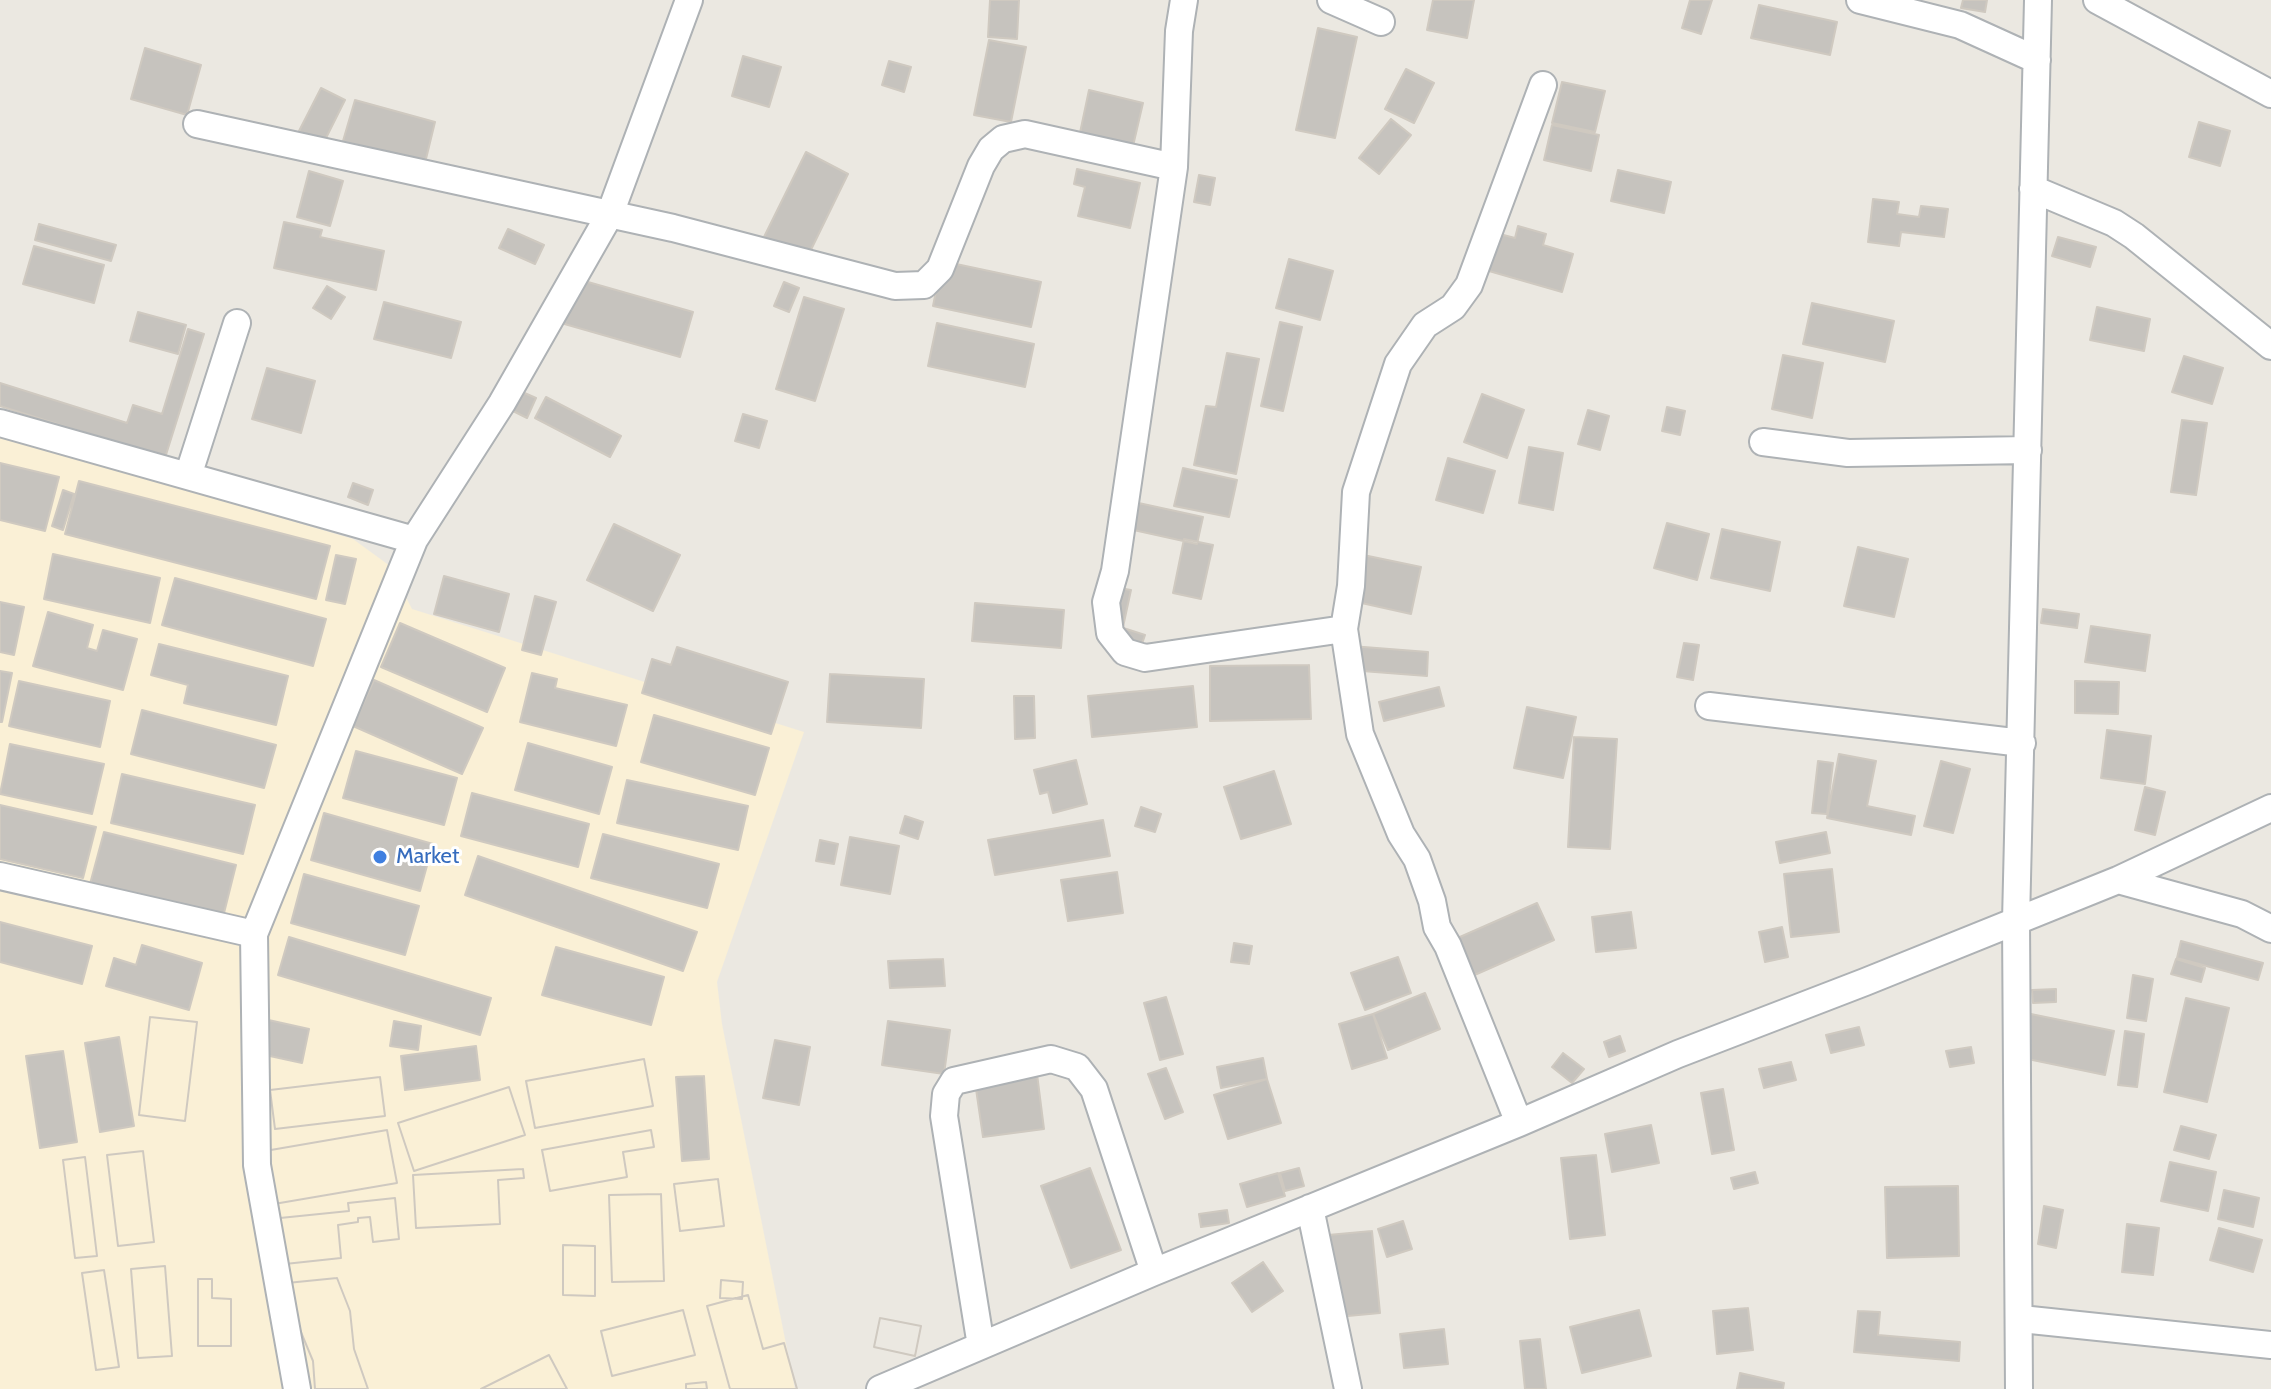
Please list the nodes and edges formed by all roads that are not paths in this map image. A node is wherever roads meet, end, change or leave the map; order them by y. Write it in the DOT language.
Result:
graph roads {
  1 [pos="689,0"];
  2 [pos="1184,0"];
  3 [pos="1331,0"];
  4 [pos="1860,0"];
  5 [pos="2038,0"];
  6 [pos="2097,0"];
  7 [pos="1381,22"];
  8 [pos="2037,60"];
  9 [pos="1543,85"];
  10 [pos="2271,94"];
  11 [pos="197,124"];
  12 [pos="1174,167"];
  13 [pos="2033,189"];
  14 [pos="610,214"];
  15 [pos="237,323"];
  16 [pos="2271,346"];
  17 [pos="0,423"];
  18 [pos="1763,442"];
  19 [pos="2028,450"];
  20 [pos="188,476"];
  21 [pos="414,540"];
  22 [pos="1344,629"];
  23 [pos="1709,706"];
  24 [pos="2022,743"];
  25 [pos="2271,808"];
  26 [pos="0,876"];
  27 [pos="2118,880"];
  28 [pos="2016,921"];
  29 [pos="2271,929"];
  30 [pos="254,934"];
  31 [pos="1519,1123"];
  32 [pos="1310,1208"];
  33 [pos="1154,1272"];
  34 [pos="2021,1319"];
  35 [pos="2271,1345"];
  36 [pos="981,1346"];
  37 [pos="297,1389"];
  38 [pos="880,1389"];
  39 [pos="1348,1389"];
  40 [pos="2019,1389"];
  1 -- 14 [label="street"];
  2 -- 12 [label="street"];
  3 -- 7 [label="street"];
  4 -- 8 [label="street"];
  5 -- 8 [label="street"];
  6 -- 10 [label="street"];
  8 -- 13 [label="street"];
  9 -- 22 [label="street"];
  11 -- 14 [label="street"];
  12 -- 14 [label="street"];
  12 -- 22 [label="street"];
  13 -- 16 [label="street"];
  13 -- 19 [label="street"];
  14 -- 21 [label="street"];
  15 -- 20 [label="street"];
  17 -- 20 [label="street"];
  18 -- 19 [label="street"];
  19 -- 24 [label="street"];
  20 -- 21 [label="street"];
  21 -- 30 [label="street"];
  22 -- 31 [label="street"];
  23 -- 24 [label="street"];
  24 -- 28 [label="street"];
  25 -- 27 [label="street"];
  26 -- 30 [label="street"];
  27 -- 28 [label="street"];
  27 -- 29 [label="street"];
  28 -- 31 [label="street"];
  28 -- 34 [label="street"];
  30 -- 37 [label="street"];
  31 -- 32 [label="street"];
  32 -- 33 [label="street"];
  32 -- 39 [label="street"];
  33 -- 36 [label="street"];
  33 -- 36 [label="street"];
  34 -- 35 [label="street"];
  34 -- 40 [label="street"];
  36 -- 38 [label="street"];
}
